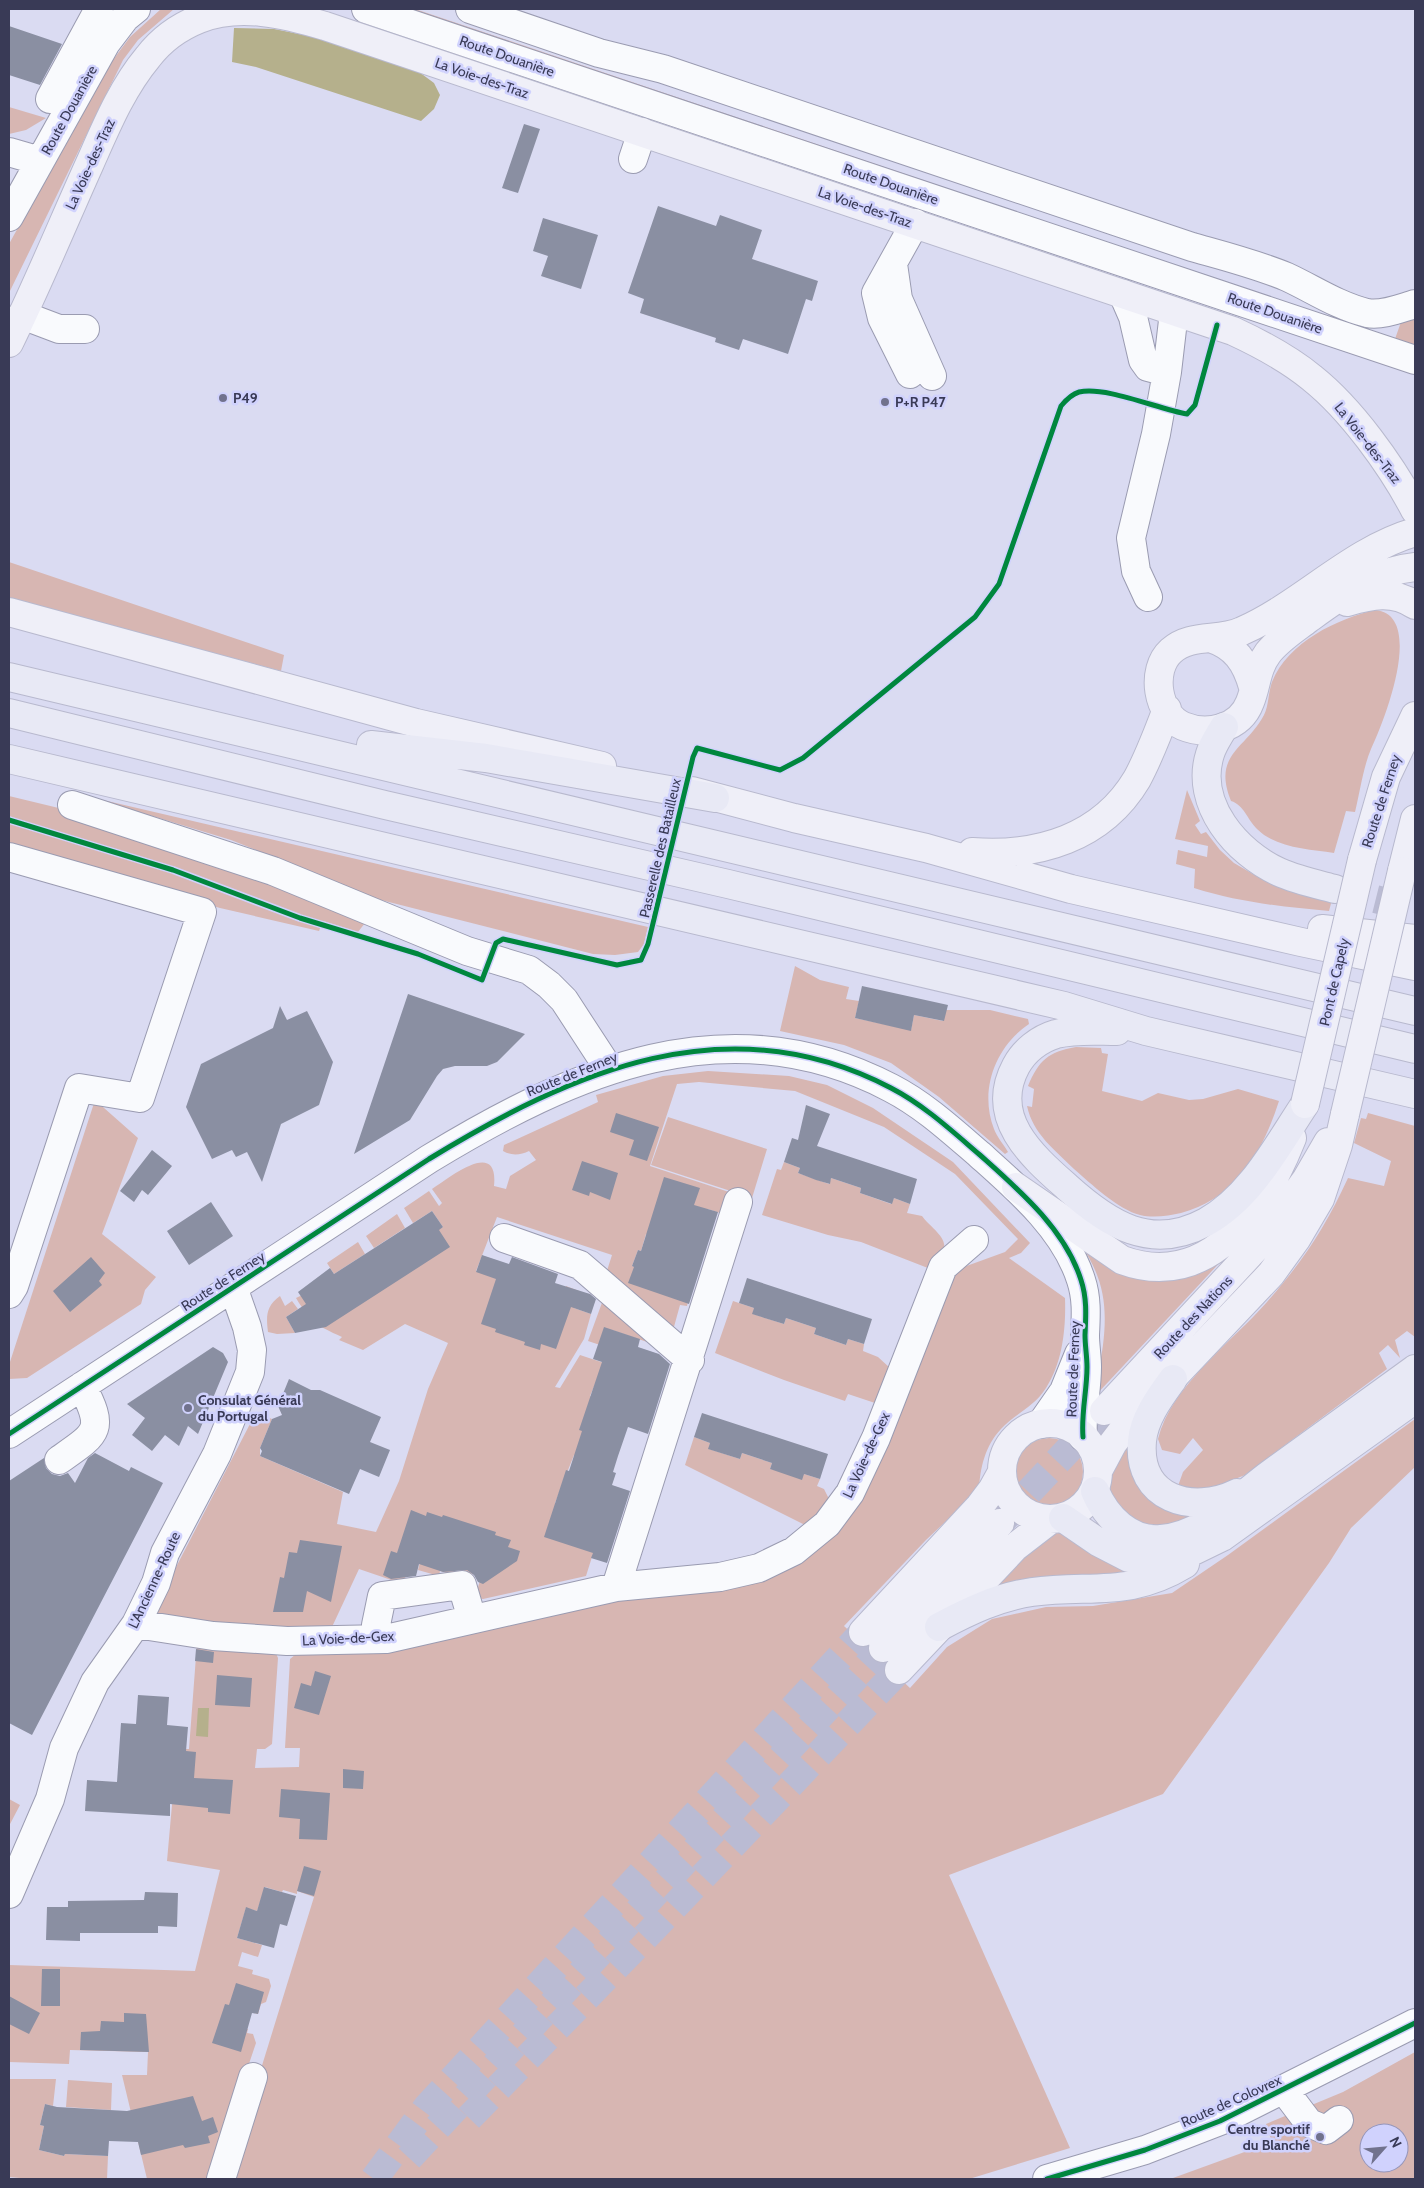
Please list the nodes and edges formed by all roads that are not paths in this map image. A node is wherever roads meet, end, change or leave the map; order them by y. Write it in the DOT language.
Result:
graph roads {
  1 [pos="99,9"];
  2 [pos="136,9"];
  3 [pos="366,9"];
  4 [pos="470,9"];
  5 [pos="50,99"];
  6 [pos="642,132"];
  7 [pos="9,152"];
  8 [pos="633,159"];
  9 [pos="40,161"];
  10 [pos="9,216"];
  11 [pos="915,224"];
  12 [pos="893,264"];
  13 [pos="1123,294"];
  14 [pos="1415,304"];
  15 [pos="1174,312"];
  16 [pos="22,315"];
  17 [pos="84,328"];
  18 [pos="9,343"];
  19 [pos="1415,360"];
  20 [pos="1167,372"];
  21 [pos="1410,500"];
  22 [pos="1406,536"];
  23 [pos="1415,567"];
  24 [pos="1148,597"];
  25 [pos="1415,605"];
  26 [pos="9,612"];
  27 [pos="1313,616"];
  28 [pos="1210,638"];
  29 [pos="9,677"];
  30 [pos="1253,687"];
  31 [pos="1167,709"];
  32 [pos="9,712"];
  33 [pos="1415,716"];
  34 [pos="221,726"];
  35 [pos="1224,727"];
  36 [pos="9,759"];
  37 [pos="9,774"];
  38 [pos="82,777"];
  39 [pos="715,798"];
  40 [pos="72,805"];
  41 [pos="1415,819"];
  42 [pos="926,848"];
  43 [pos="9,857"];
  44 [pos="1362,860"];
  45 [pos="1335,889"];
  46 [pos="1178,914"];
  47 [pos="1415,939"];
  48 [pos="1415,966"];
  49 [pos="1415,1011"];
  50 [pos="1146,1031"];
  51 [pos="1415,1049"];
  52 [pos="609,1069"];
  53 [pos="1411,1094"];
  54 [pos="1305,1104"];
  55 [pos="1345,1114"];
  56 [pos="1016,1187"];
  57 [pos="738,1202"];
  58 [pos="1277,1219"];
  59 [pos="504,1238"];
  60 [pos="974,1240"];
  61 [pos="233,1287"];
  62 [pos="9,1294"];
  63 [pos="1085,1336"];
  64 [pos="690,1360"];
  65 [pos="1415,1369"];
  66 [pos="1173,1379"];
  67 [pos="82,1386"];
  68 [pos="1415,1399"];
  69 [pos="1104,1411"];
  70 [pos="1041,1424"];
  71 [pos="9,1434"];
  72 [pos="1083,1436"];
  73 [pos="60,1460"];
  74 [pos="1002,1472"];
  75 [pos="1262,1480"];
  76 [pos="1096,1481"];
  77 [pos="1056,1519"];
  78 [pos="1000,1523"];
  79 [pos="1207,1546"];
  80 [pos="616,1587"];
  81 [pos="472,1619"];
  82 [pos="136,1624"];
  83 [pos="939,1627"];
  84 [pos="377,1639"];
  85 [pos="899,1670"];
  86 [pos="9,1894"];
  87 [pos="1415,2023"];
  88 [pos="253,2078"];
  89 [pos="1284,2090"];
  90 [pos="1339,2120"];
  91 [pos="221,2179"];
  92 [pos="1047,2179"];
  1 -- 5 [label="street"];
  2 -- 9 [label="street, Route Douanière"];
  3 -- 19 [label="street, Route Douanière"];
  4 -- 14 [label="street"];
  6 -- 8 [label="street"];
  6 -- 11 [label="main road, La Voie-des-Traz"];
  6 -- 16 [label="main road, La Voie-des-Traz"];
  7 -- 9 [label="street"];
  9 -- 10 [label="street, Route Douanière"];
  11 -- 12 [label="street"];
  11 -- 13 [label="main road, La Voie-des-Traz"];
  12 -- 12 [label="street"];
  13 -- 15 [label="main road, La Voie-des-Traz"];
  13 -- 20 [label="street"];
  15 -- 20 [label="street"];
  15 -- 21 [label="main road, La Voie-des-Traz"];
  16 -- 17 [label="street"];
  16 -- 18 [label="main road, La Voie-des-Traz"];
  20 -- 24 [label="street"];
  21 -- 22 [label="main road"];
  22 -- 28 [label="main road"];
  23 -- 27 [label="main road"];
  25 -- 27 [label="main road"];
  26 -- 39 [label="main road"];
  27 -- 30 [label="main road"];
  28 -- 30 [label="main road"];
  28 -- 31 [label="main road"];
  29 -- 34 [label="highway"];
  30 -- 35 [label="main road"];
  31 -- 35 [label="main road"];
  31 -- 42 [label="main road"];
  32 -- 51 [label="highway"];
  33 -- 44 [label="main road, Route de Ferney"];
  34 -- 39 [label="highway"];
  34 -- 49 [label="highway"];
  35 -- 45 [label="highway"];
  36 -- 38 [label="highway"];
  37 -- 38 [label="highway"];
  38 -- 50 [label="highway"];
  39 -- 42 [label="main road"];
  40 -- 52 [label="street"];
  41 -- 55 [label="main road, bridge"];
  42 -- 46 [label="main road"];
  43 -- 62 [label="street"];
  44 -- 54 [label="main road, Pont de Capely, bridge"];
  46 -- 47 [label="main road"];
  46 -- 48 [label="main road"];
  50 -- 53 [label="highway"];
  50 -- 54 [label="highway"];
  52 -- 56 [label="street, Route de Ferney"];
  52 -- 61 [label="street, Route de Ferney"];
  54 -- 56 [label="main road"];
  54 -- 58 [label="main road, Route des Nations"];
  55 -- 58 [label="main road, Route des Nations"];
  55 -- 66 [label="main road"];
  56 -- 63 [label="street, Route de Ferney"];
  57 -- 64 [label="street"];
  58 -- 69 [label="main road, Route des Nations"];
  59 -- 64 [label="street"];
  60 -- 80 [label="street, La Voie-de-Gex"];
  61 -- 67 [label="street, Route de Ferney"];
  61 -- 82 [label="street, L'Ancienne-Route"];
  63 -- 70 [label="street, Route de Ferney"];
  63 -- 72 [label="street, Route de Ferney"];
  64 -- 80 [label="street"];
  65 -- 75 [label="highway"];
  66 -- 75 [label="highway"];
  66 -- 76 [label="main road"];
  67 -- 71 [label="street, Route de Ferney"];
  67 -- 73 [label="street"];
  68 -- 79 [label="highway"];
  70 -- 72 [label="main road"];
  70 -- 74 [label="main road"];
  72 -- 76 [label="main road"];
  74 -- 77 [label="main road"];
  74 -- 78 [label="main road"];
  75 -- 76 [label="highway"];
  76 -- 77 [label="main road"];
  77 -- 79 [label="highway"];
  77 -- 83 [label="main road"];
  79 -- 83 [label="highway"];
  80 -- 81 [label="street, La Voie-de-Gex"];
  81 -- 84 [label="street, La Voie-de-Gex"];
  81 -- 84 [label="street"];
  82 -- 84 [label="street, La Voie-de-Gex"];
  82 -- 86 [label="street, L'Ancienne-Route"];
  83 -- 85 [label="main road"];
  87 -- 89 [label="street, Route de Colovrex"];
  88 -- 91 [label="street"];
  89 -- 90 [label="street"];
  89 -- 92 [label="street, Route de Colovrex"];
}
